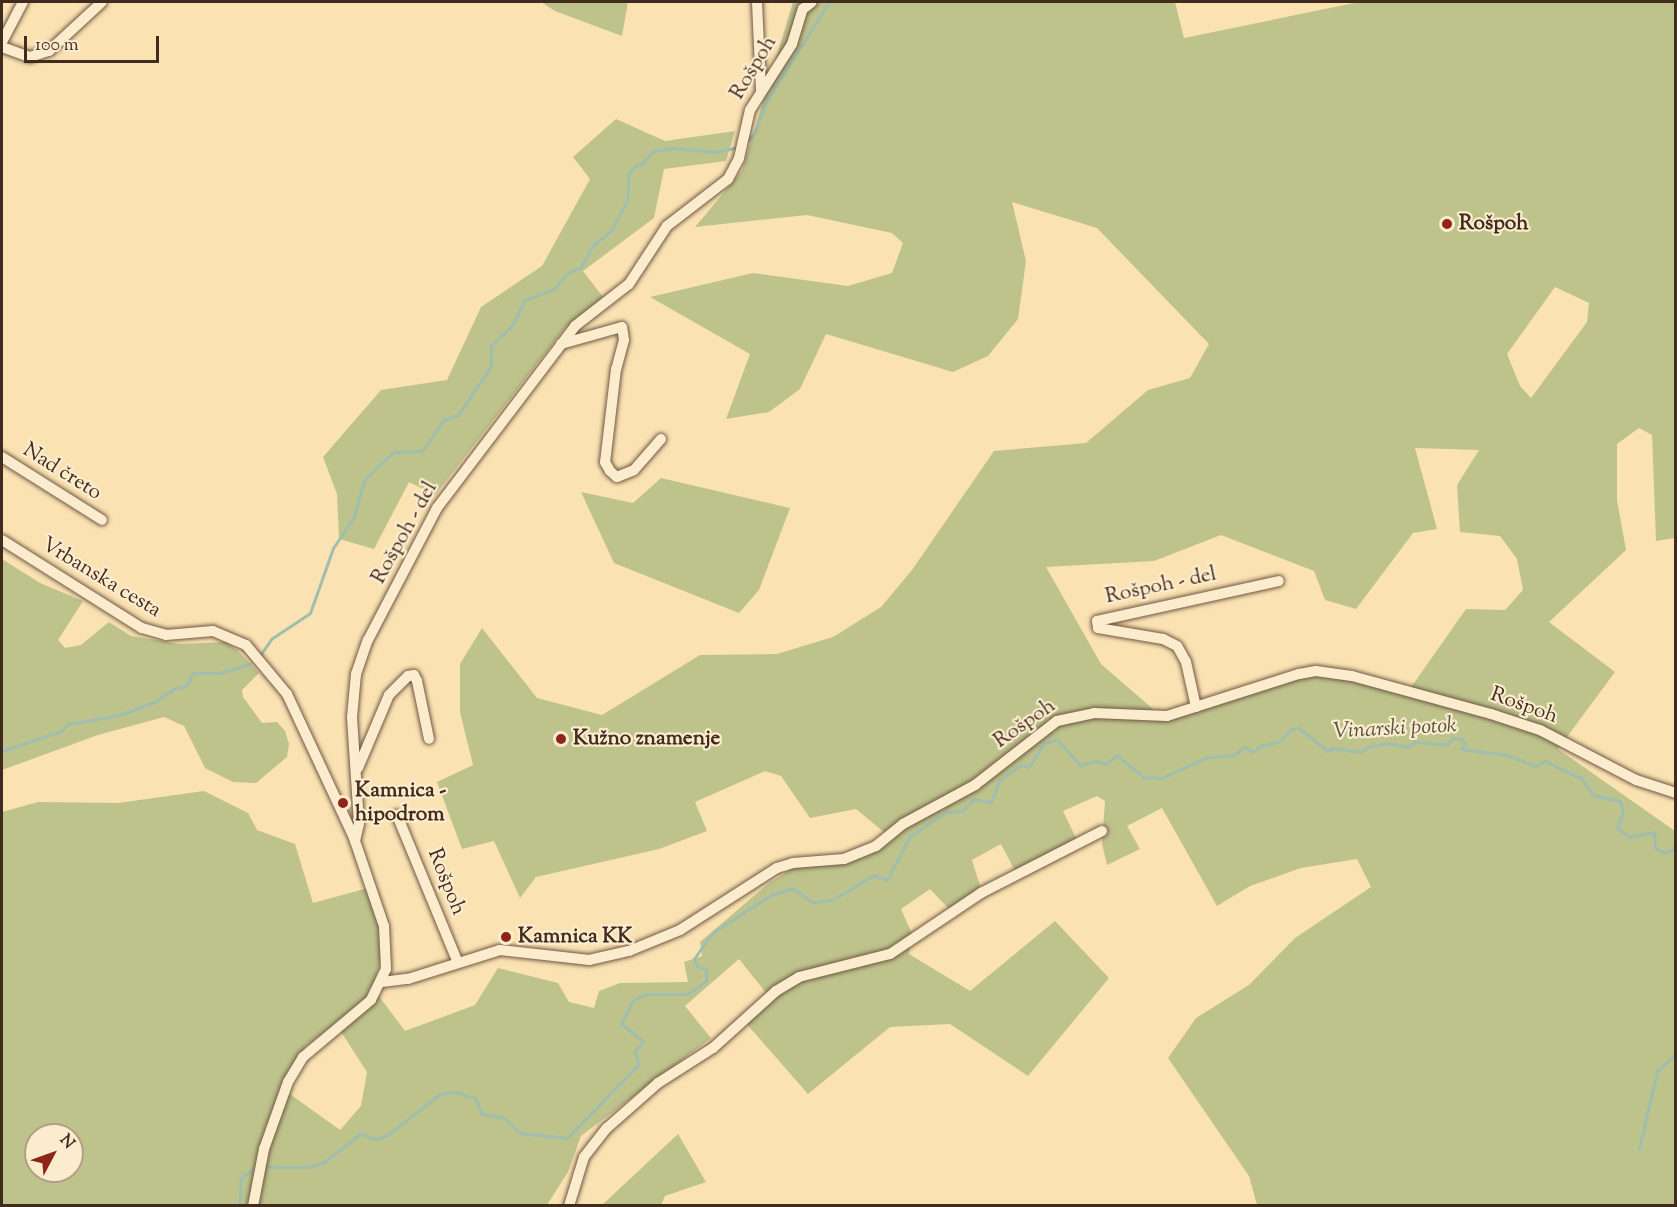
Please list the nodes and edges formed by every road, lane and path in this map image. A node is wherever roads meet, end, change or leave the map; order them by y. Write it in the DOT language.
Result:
graph roads {
  1 [pos="23,2"];
  2 [pos="102,2"];
  3 [pos="757,2"];
  4 [pos="812,2"];
  5 [pos="2,42"];
  6 [pos="2,47"];
  7 [pos="761,91"];
  8 [pos="739,158"];
  9 [pos="561,344"];
  10 [pos="661,438"];
  11 [pos="2,457"];
  12 [pos="102,520"];
  13 [pos="2,540"];
  14 [pos="1279,581"];
  15 [pos="1196,707"];
  16 [pos="429,739"];
  17 [pos="357,770"];
  18 [pos="1676,793"];
  19 [pos="397,815"];
  20 [pos="1102,831"];
  21 [pos="355,841"];
  22 [pos="458,963"];
  23 [pos="382,982"];
  24 [pos="253,1206"];
  25 [pos="569,1206"];
  1 -- 5 [label="street"];
  2 -- 6 [label="street"];
  3 -- 7 [label="street"];
  4 -- 7 [label="street, Rošpoh"];
  7 -- 8 [label="street, Rošpoh"];
  8 -- 9 [label="street, Rošpoh - del"];
  9 -- 10 [label="street"];
  9 -- 17 [label="street, Rošpoh - del"];
  11 -- 12 [label="street, Nad čreto"];
  13 -- 21 [label="street, Vrbanska cesta"];
  14 -- 15 [label="street, Rošpoh - del"];
  15 -- 18 [label="street, Rošpoh"];
  15 -- 22 [label="street, Rošpoh"];
  16 -- 17 [label="street, Rošpoh - del"];
  17 -- 21 [label="street, Rošpoh - del"];
  19 -- 22 [label="street, Rošpoh"];
  20 -- 25 [label="street"];
  21 -- 23 [label="street"];
  22 -- 23 [label="street, Rošpoh"];
  23 -- 24 [label="street"];
}
